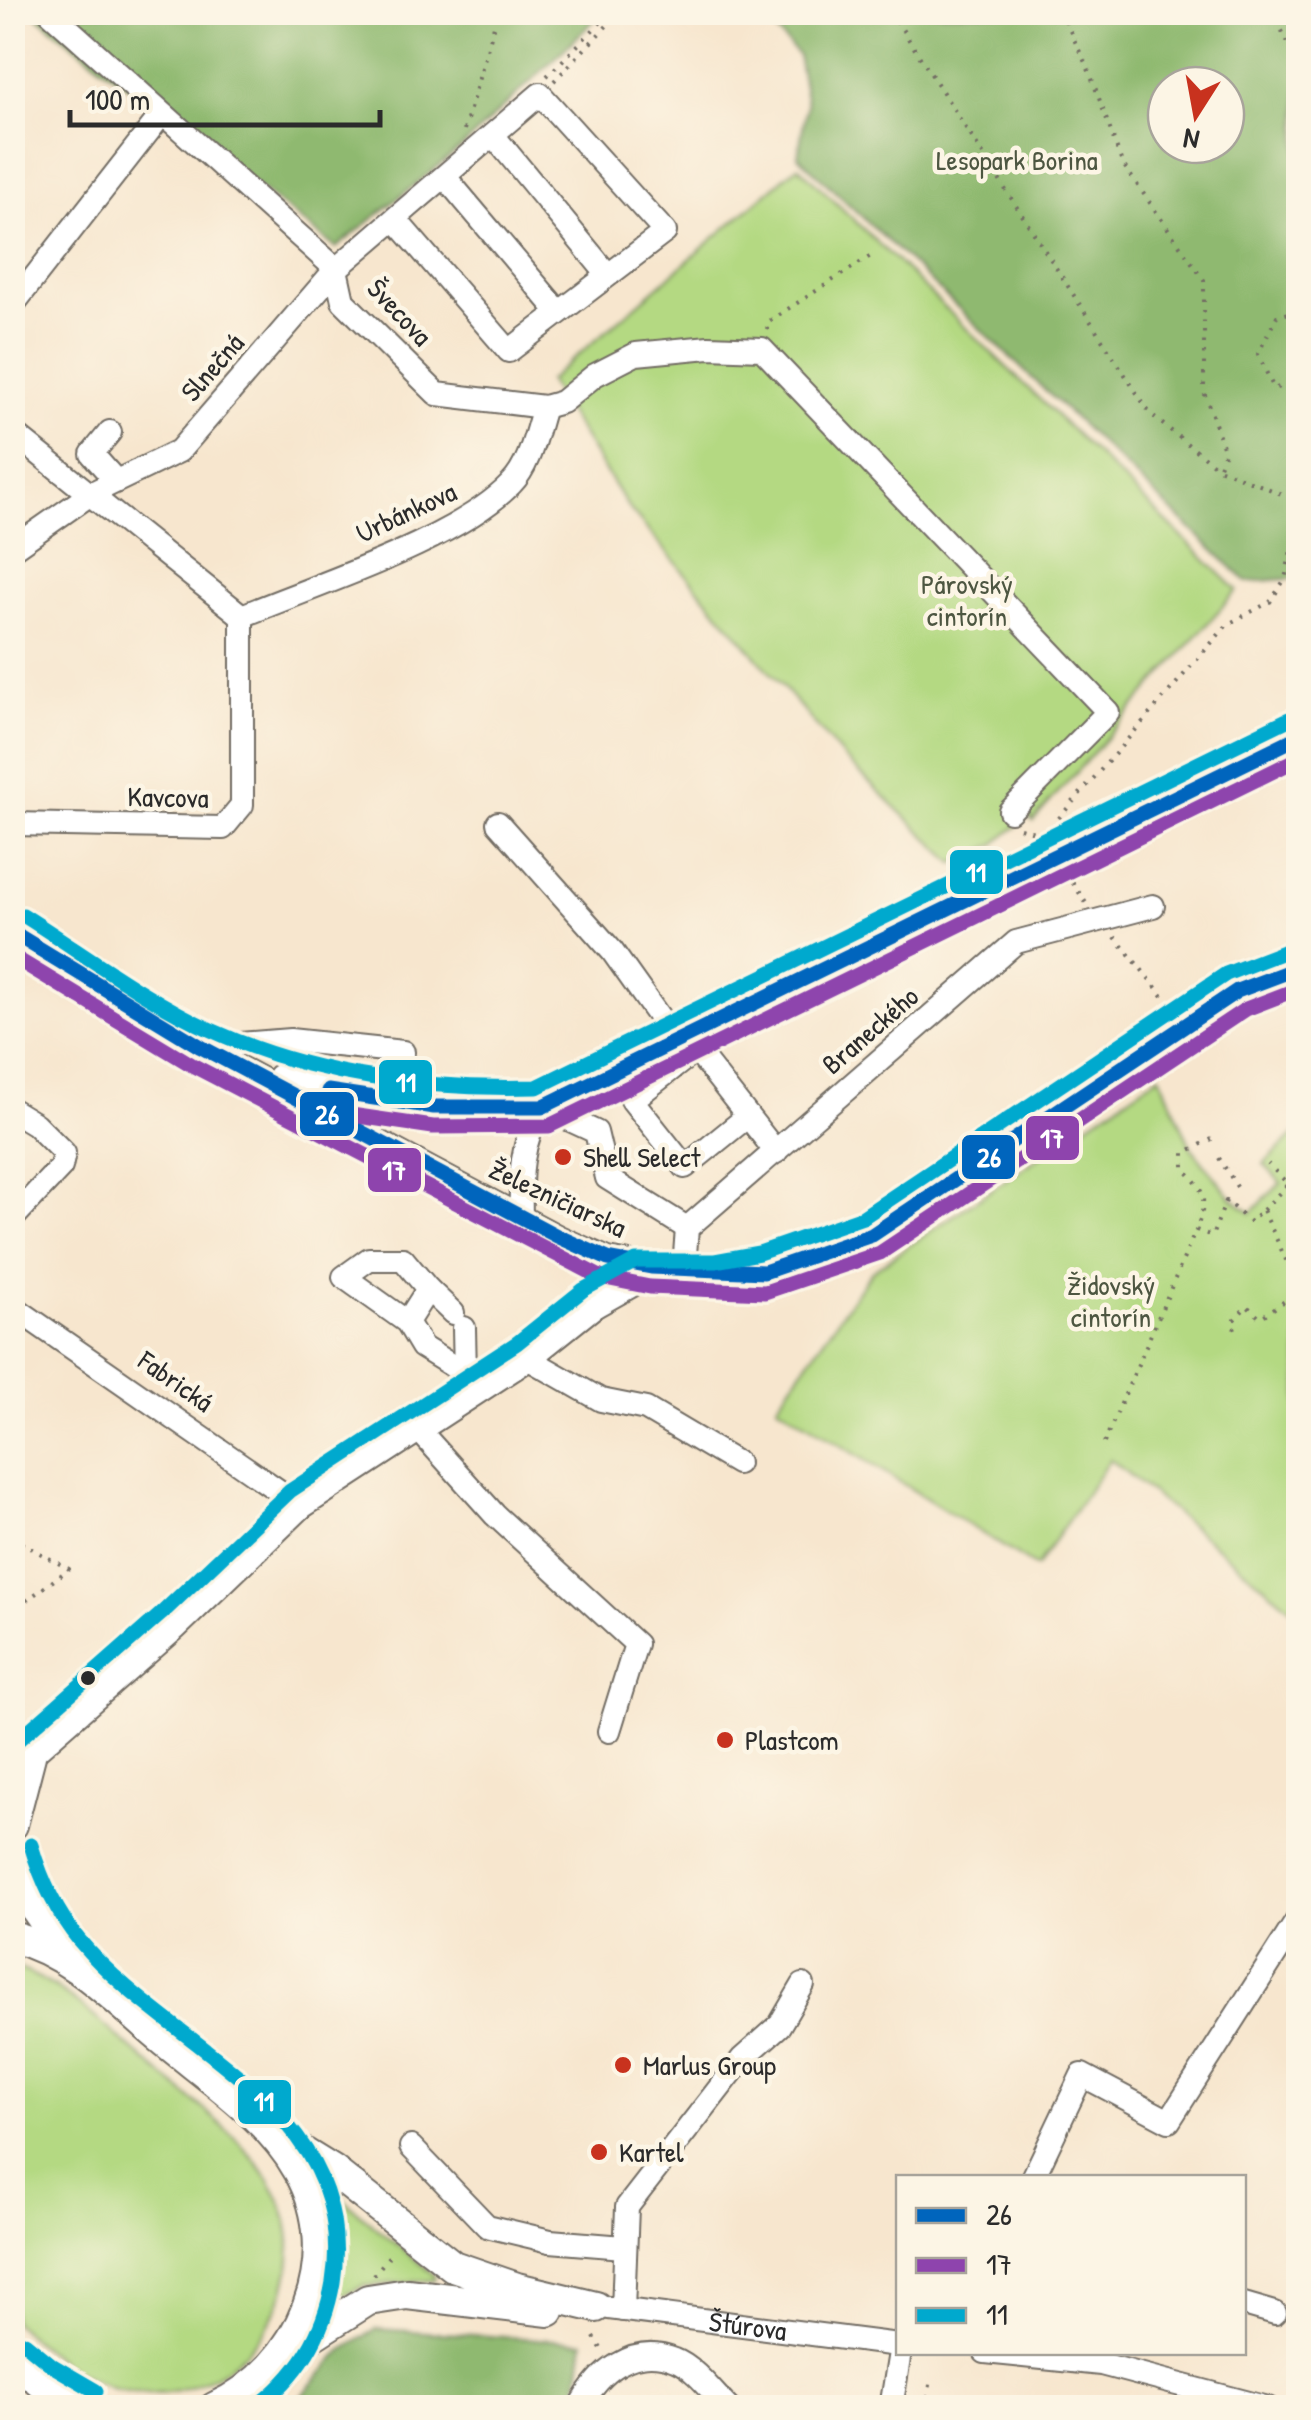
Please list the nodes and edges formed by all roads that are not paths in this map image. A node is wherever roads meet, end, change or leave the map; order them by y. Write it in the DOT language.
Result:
graph roads {
  1 [pos="50,12"];
  2 [pos="162,114"];
  3 [pos="493,136"];
  4 [pos="445,176"];
  5 [pos="395,219"];
  6 [pos="336,270"];
  7 [pos="608,275"];
  8 [pos="12,306"];
  9 [pos="560,312"];
  10 [pos="544,407"];
  11 [pos="110,432"];
  12 [pos="16,442"];
  13 [pos="116,482"];
  14 [pos="92,493"];
  15 [pos="12,549"];
  16 [pos="242,616"];
  17 [pos="1298,737"];
  18 [pos="1010,812"];
  19 [pos="498,823"];
  20 [pos="12,824"];
  21 [pos="1152,906"];
  22 [pos="12,932"];
  23 [pos="1298,968"];
  24 [pos="676,1041"];
  25 [pos="201,1047"];
  26 [pos="403,1052"];
  27 [pos="542,1107"];
  28 [pos="12,1110"];
  29 [pos="748,1116"];
  30 [pos="776,1152"];
  31 [pos="15,1212"];
  32 [pos="521,1218"];
  33 [pos="687,1228"];
  34 [pos="557,1236"];
  35 [pos="684,1268"];
  36 [pos="764,1272"];
  37 [pos="428,1288"];
  38 [pos="12,1306"];
  39 [pos="594,1307"];
  40 [pos="407,1322"];
  41 [pos="529,1359"];
  42 [pos="475,1380"];
  43 [pos="417,1428"];
  44 [pos="737,1463"];
  45 [pos="302,1507"];
  46 [pos="609,1731"];
  47 [pos="21,1760"];
  48 [pos="12,1825"];
  49 [pos="12,1851"];
  50 [pos="1298,1919"];
  51 [pos="12,1937"];
  52 [pos="74,1964"];
  53 [pos="803,1985"];
  54 [pos="269,2131"];
  55 [pos="411,2148"];
  56 [pos="1034,2175"];
  57 [pos="624,2247"];
  58 [pos="1246,2305"];
  59 [pos="610,2308"];
  60 [pos="1276,2313"];
  61 [pos="896,2349"];
  62 [pos="285,2354"];
  63 [pos="898,2355"];
  64 [pos="1044,2355"];
  65 [pos="12,2358"];
  66 [pos="1102,2358"];
  67 [pos="253,2395"];
  68 [pos="61,2400"];
  69 [pos="214,2408"];
  70 [pos="580,2408"];
  71 [pos="728,2408"];
  72 [pos="891,2408"];
  73 [pos="1268,2408"];
  1 -- 2 [label="street"];
  2 -- 6 [label="street, Švecova"];
  2 -- 8 [label="street"];
  3 -- 4 [label="street, Slnečná"];
  3 -- 7 [label="street"];
  3 -- 7 [label="street, Slnečná"];
  4 -- 5 [label="street, Slnečná"];
  4 -- 9 [label="street"];
  5 -- 6 [label="street, Slnečná"];
  5 -- 9 [label="street"];
  6 -- 10 [label="street, Švecova"];
  6 -- 13 [label="street, Slnečná"];
  7 -- 9 [label="street"];
  10 -- 16 [label="street, Urbánkova"];
  10 -- 18 [label="street"];
  11 -- 13 [label="street"];
  12 -- 14 [label="street"];
  13 -- 14 [label="street, Slnečná"];
  14 -- 15 [label="street, Slnečná"];
  14 -- 16 [label="street"];
  16 -- 20 [label="street, Kavcova"];
  17 -- 24 [label="street"];
  19 -- 24 [label="street"];
  21 -- 30 [label="street, Braneckého"];
  22 -- 25 [label="street, Železničiarska"];
  23 -- 36 [label="street"];
  24 -- 27 [label="street"];
  25 -- 26 [label="street"];
  25 -- 27 [label="street, Železničiarska"];
  25 -- 32 [label="street, Železničiarska"];
  27 -- 32 [label="street"];
  27 -- 33 [label="street"];
  28 -- 31 [label="street"];
  29 -- 29 [label="street"];
  29 -- 30 [label="street"];
  30 -- 33 [label="street, Braneckého"];
  32 -- 34 [label="street, Železničiarska"];
  33 -- 35 [label="street"];
  34 -- 35 [label="street, Železničiarska"];
  34 -- 39 [label="street"];
  35 -- 36 [label="street, Železničiarska"];
  36 -- 39 [label="street"];
  37 -- 40 [label="street"];
  37 -- 40 [label="street"];
  37 -- 42 [label="street"];
  38 -- 45 [label="street, Fabrická"];
  39 -- 41 [label="street"];
  40 -- 42 [label="street"];
  41 -- 42 [label="street"];
  41 -- 44 [label="street"];
  42 -- 43 [label="street"];
  43 -- 45 [label="street"];
  43 -- 46 [label="street"];
  45 -- 47 [label="street"];
  47 -- 48 [label="main road"];
  49 -- 52 [label="main road"];
  50 -- 56 [label="street"];
  51 -- 52 [label="main road"];
  52 -- 54 [label="main road"];
  53 -- 57 [label="street"];
  54 -- 59 [label="main road"];
  54 -- 62 [label="main road"];
  55 -- 57 [label="street"];
  57 -- 59 [label="street"];
  58 -- 60 [label="street"];
  59 -- 61 [label="street, Štúrova"];
  59 -- 62 [label="main road"];
  62 -- 67 [label="main road"];
  63 -- 72 [label="street"];
  64 -- 66 [label="street"];
  65 -- 68 [label="main road"];
  66 -- 73 [label="street"];
  67 -- 69 [label="main road"];
  70 -- 71 [label="street"];
}
